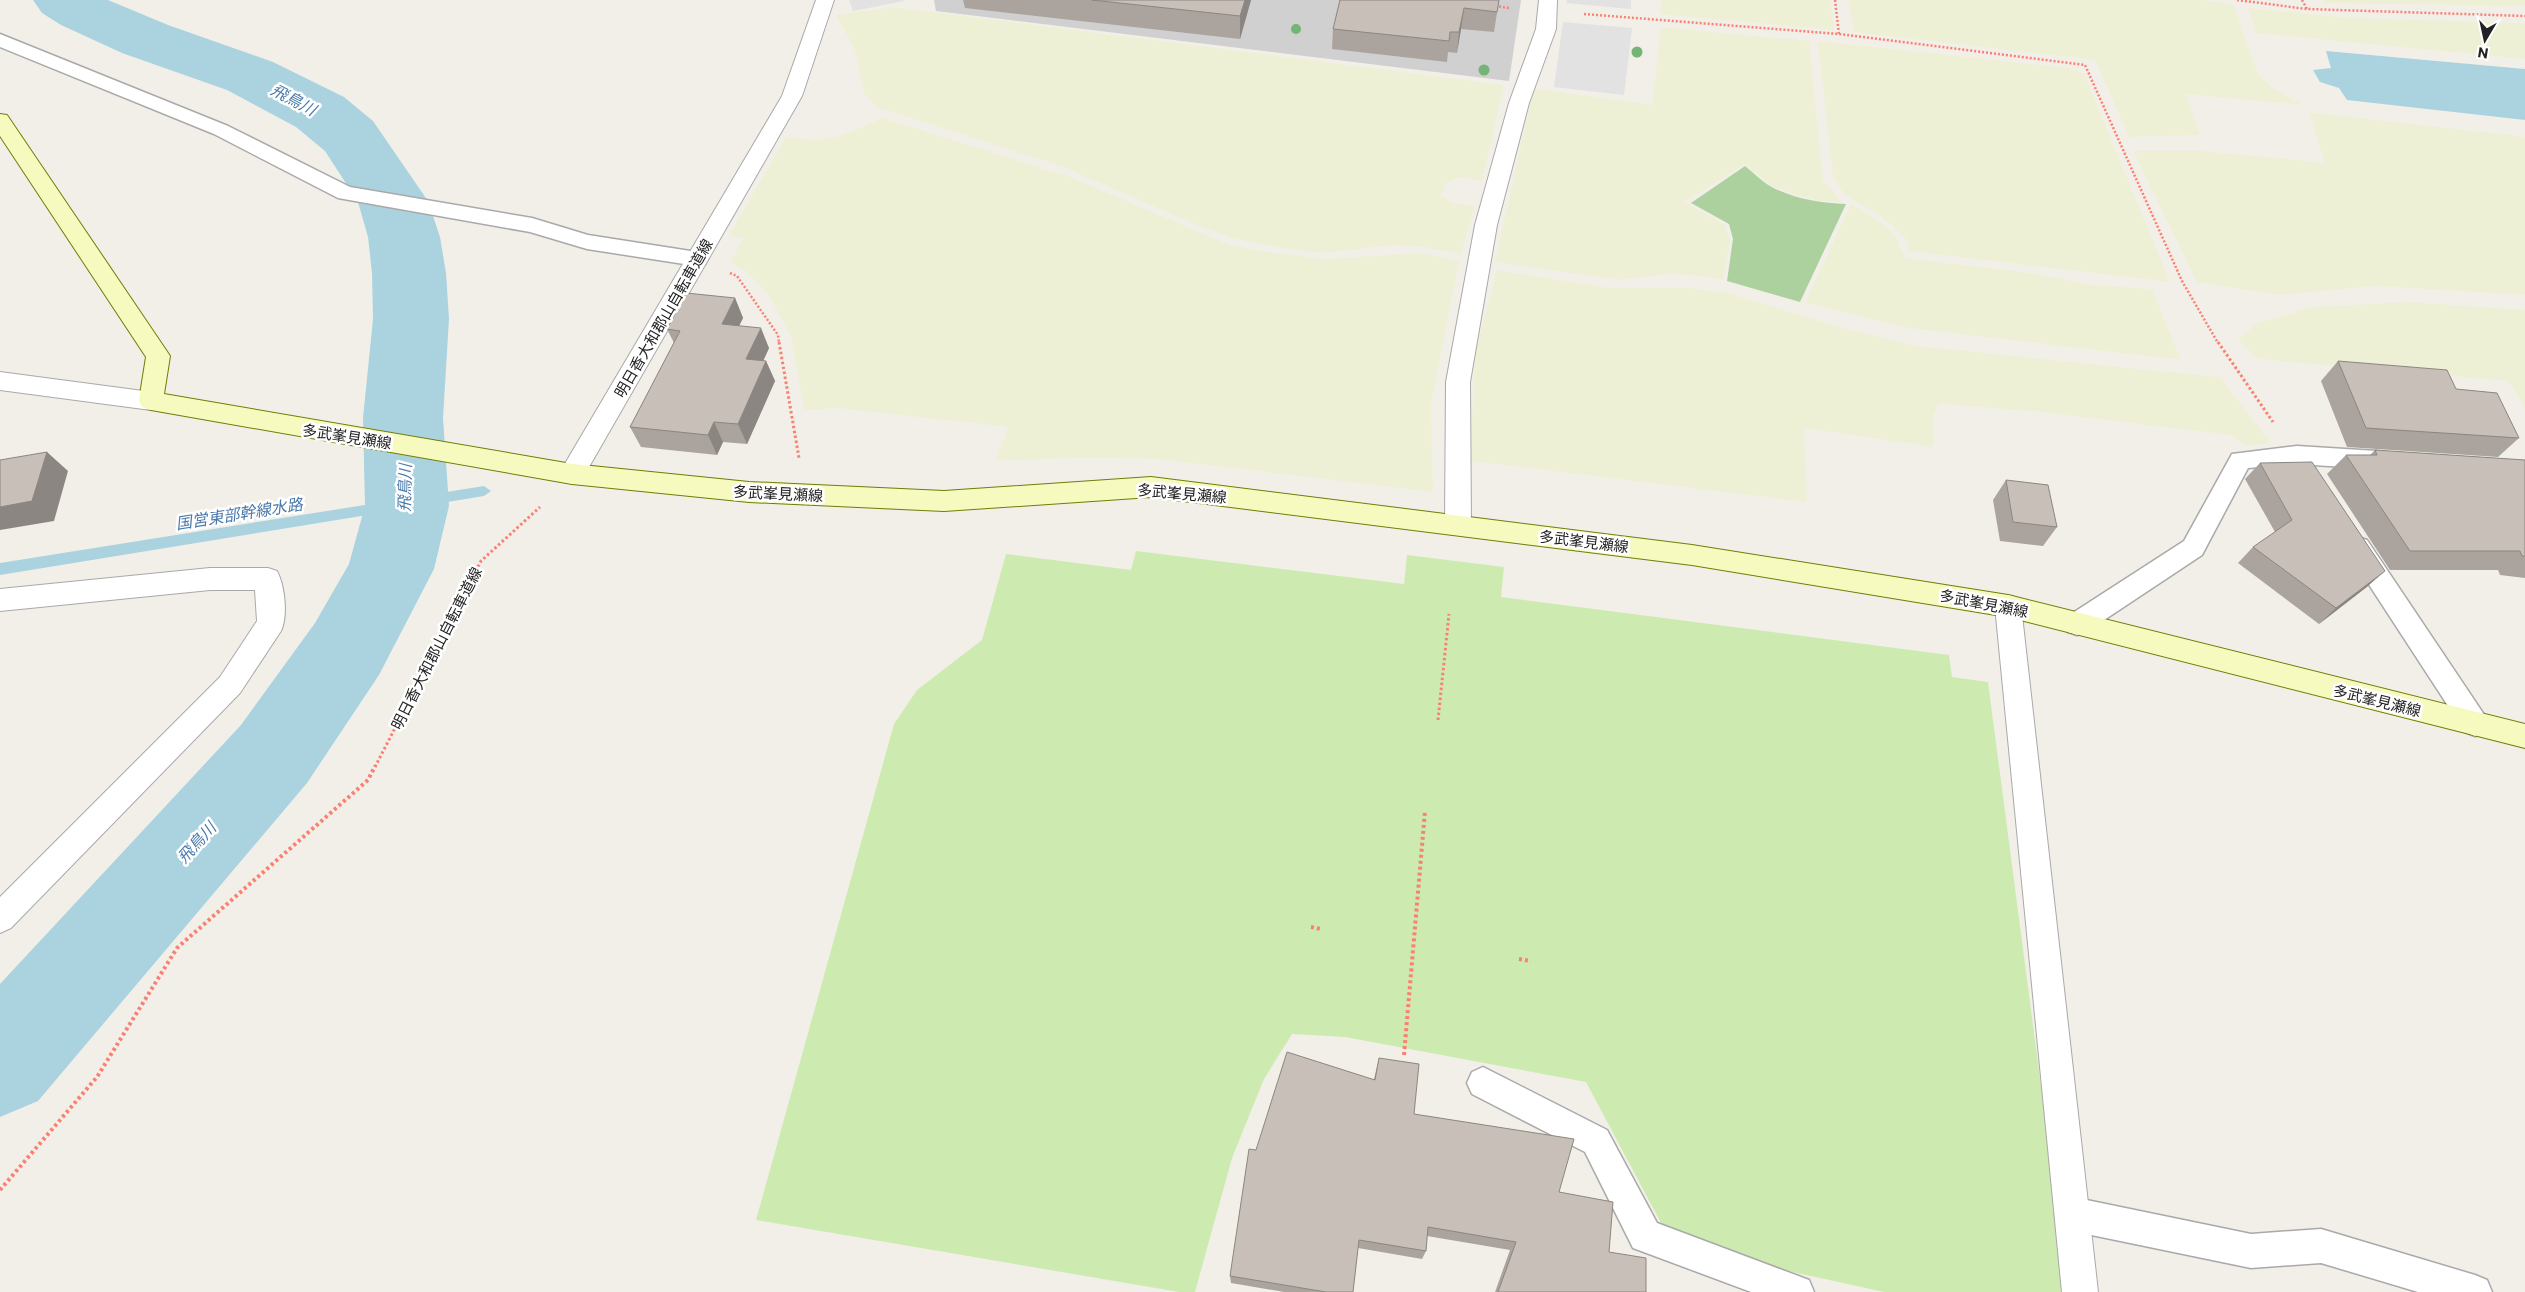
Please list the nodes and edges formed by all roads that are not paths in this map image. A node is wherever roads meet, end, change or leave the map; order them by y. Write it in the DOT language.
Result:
graph roads {
  1 [pos="825,0"];
  2 [pos="1548,6"];
  3 [pos="0,40"];
  4 [pos="0,120"];
  5 [pos="697,259"];
  6 [pos="0,381"];
  7 [pos="151,401"];
  8 [pos="2297,455"];
  9 [pos="2396,462"];
  10 [pos="572,474"];
  11 [pos="2313,480"];
  12 [pos="1458,525"];
  13 [pos="2345,528"];
  14 [pos="0,600"];
  15 [pos="2008,606"];
  16 [pos="2077,624"];
  17 [pos="2475,724"];
  18 [pos="2525,736"];
  19 [pos="6,904"];
  20 [pos="1483,1083"];
  21 [pos="2072,1214"];
  22 [pos="1797,1292"];
  23 [pos="2080,1292"];
  24 [pos="2476,1292"];
  1 -- 5 [label="street, 明日香大和郡山自転車道線"];
  2 -- 12 [label="street"];
  3 -- 5 [label="lane"];
  4 -- 7 [label="main road"];
  5 -- 10 [label="street, 明日香大和郡山自転車道線"];
  6 -- 7 [label="street"];
  7 -- 10 [label="main road, 多武峯見瀬線"];
  8 -- 9 [label="lane"];
  8 -- 11 [label="lane"];
  8 -- 16 [label="lane"];
  10 -- 12 [label="main road, 多武峯見瀬線"];
  12 -- 15 [label="main road, 多武峯見瀬線"];
  13 -- 17 [label="lane"];
  14 -- 19 [label="street"];
  15 -- 16 [label="main road, 多武峯見瀬線"];
  15 -- 21 [label="street"];
  16 -- 17 [label="main road, 多武峯見瀬線"];
  17 -- 18 [label="main road, 多武峯見瀬線"];
  20 -- 22 [label="lane"];
  21 -- 23 [label="street"];
  21 -- 24 [label="lane"];
}
